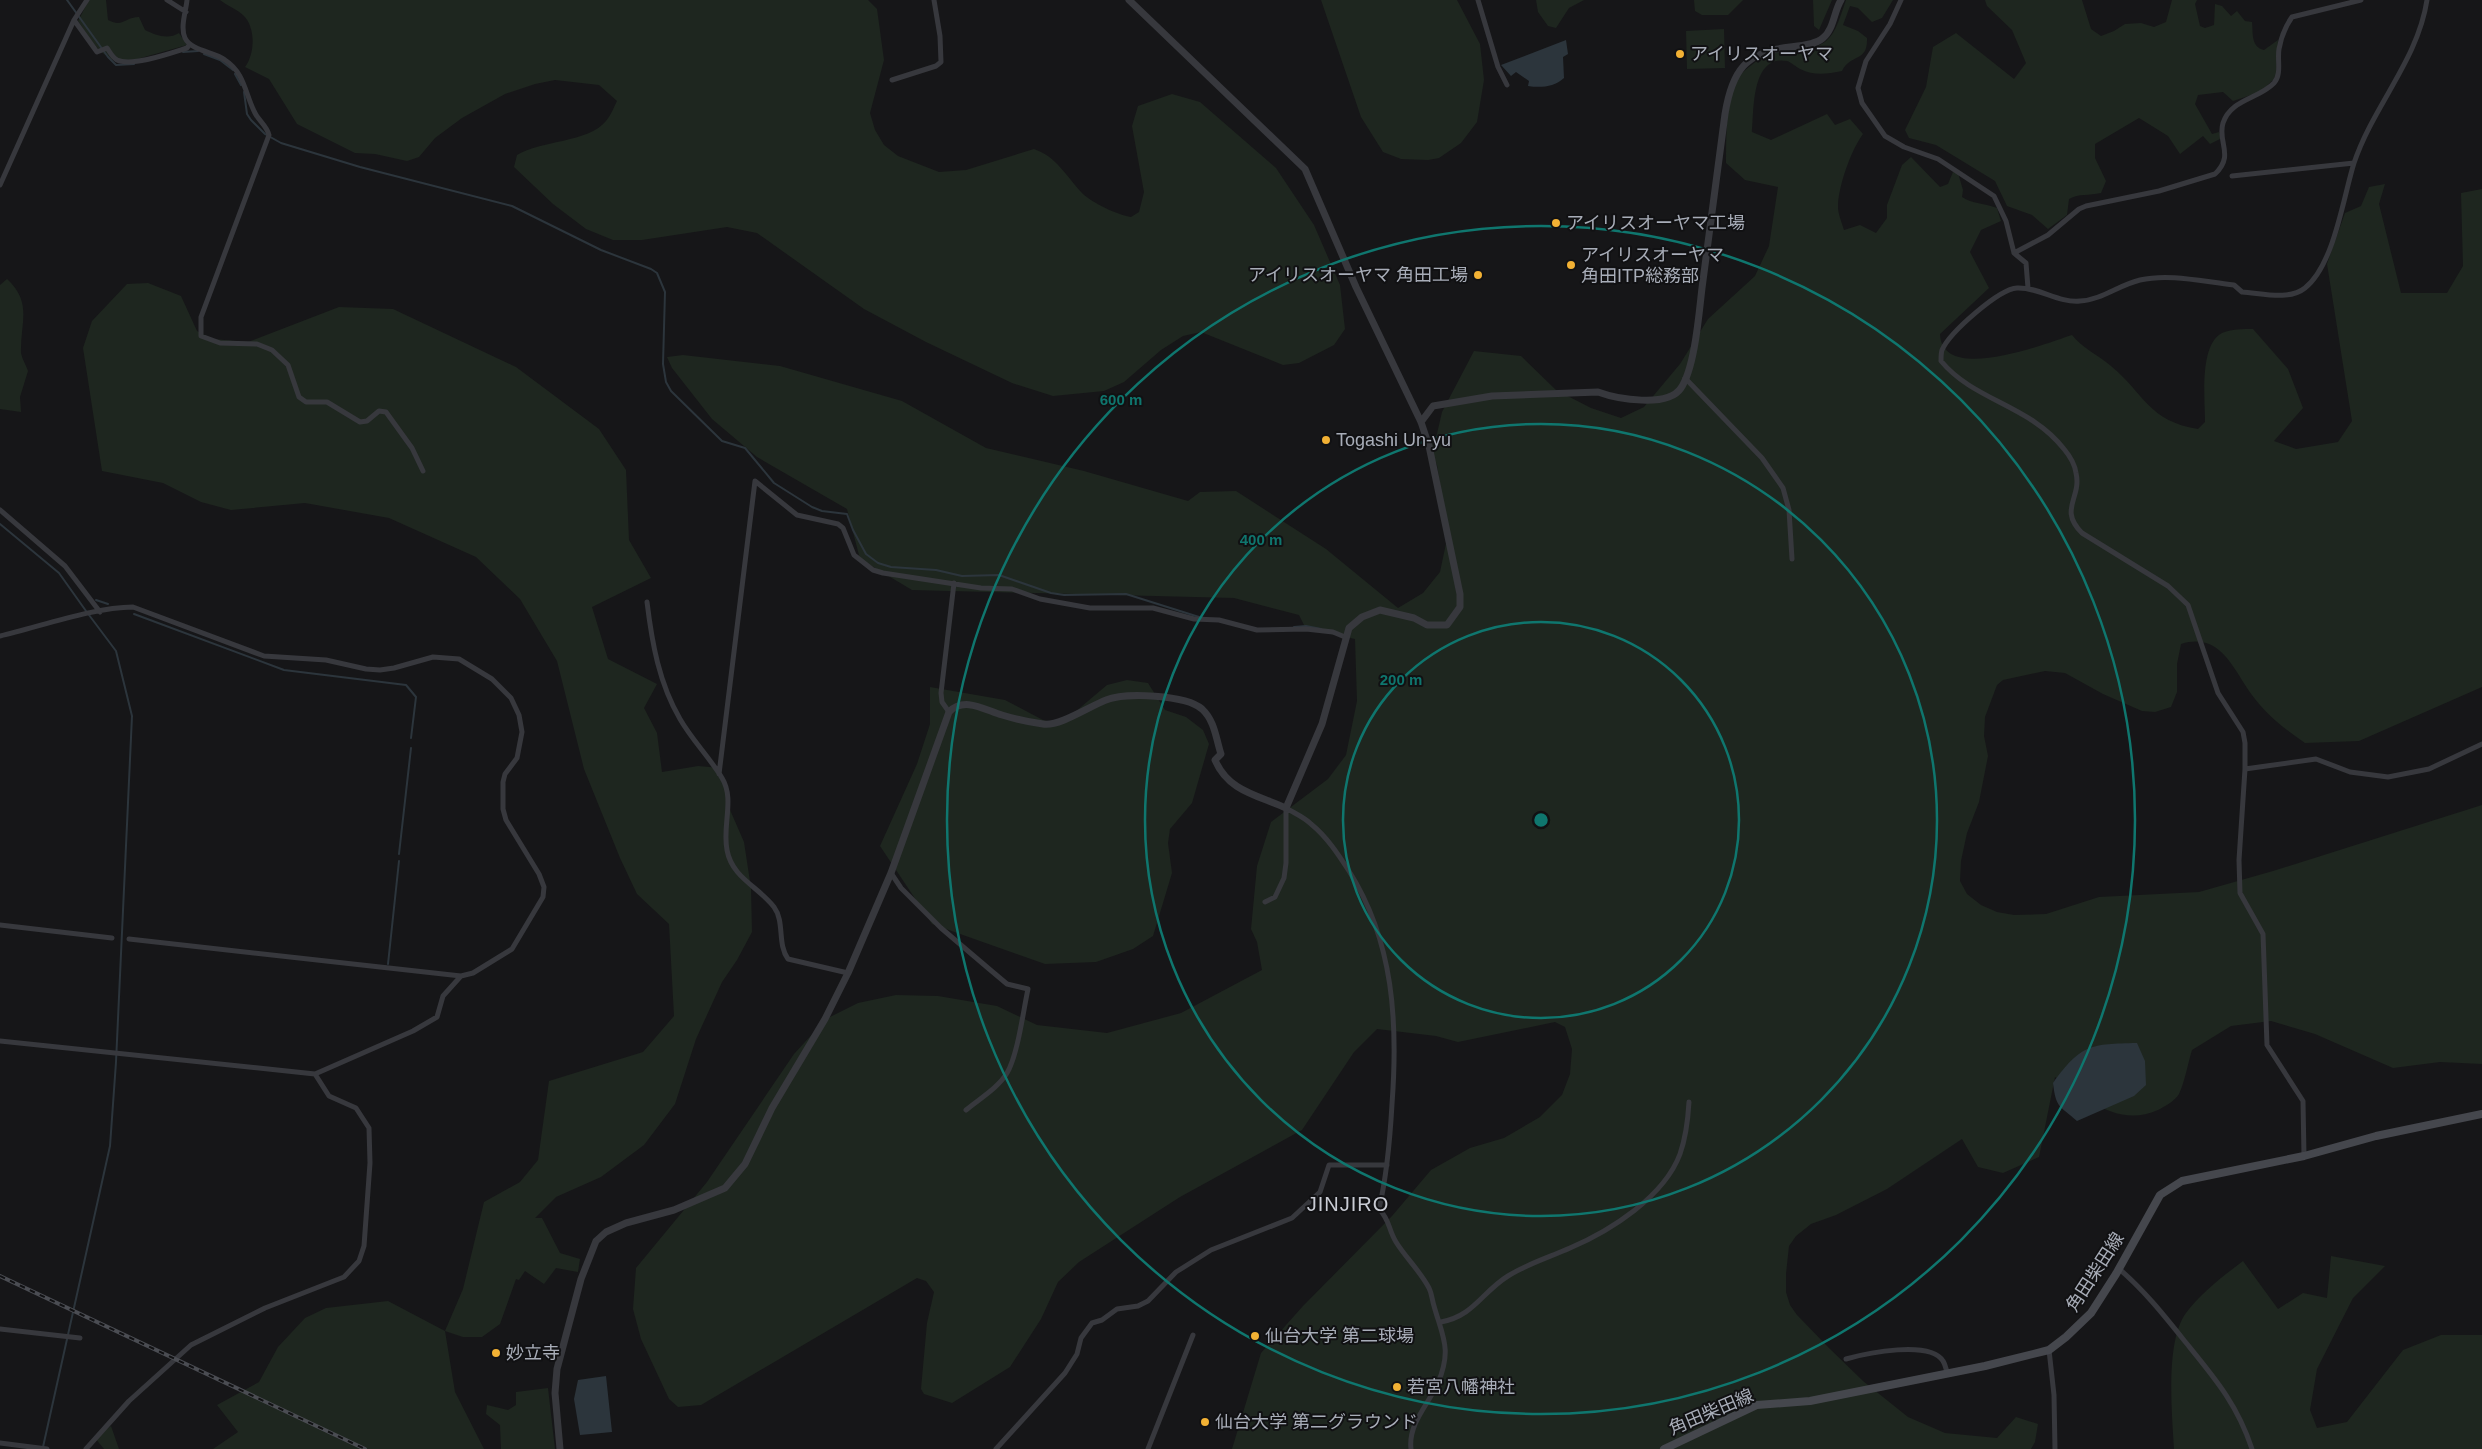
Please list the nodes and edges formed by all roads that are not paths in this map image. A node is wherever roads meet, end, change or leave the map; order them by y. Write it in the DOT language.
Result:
graph roads {
  1 [pos="87,0"];
  2 [pos="166,0"];
  3 [pos="187,0"];
  4 [pos="934,0"];
  5 [pos="1130,0"];
  6 [pos="1478,0"];
  7 [pos="1841,0"];
  8 [pos="1902,0"];
  9 [pos="2361,0"];
  10 [pos="2427,0"];
  11 [pos="186,12"];
  12 [pos="74,20"];
  13 [pos="190,44"];
  14 [pos="892,80"];
  15 [pos="1507,85"];
  16 [pos="2354,163"];
  17 [pos="2232,176"];
  18 [pos="0,185"];
  19 [pos="2014,253"];
  20 [pos="2028,288"];
  21 [pos="1685,378"];
  22 [pos="1421,422"];
  23 [pos="423,471"];
  24 [pos="0,510"];
  25 [pos="1792,559"];
  26 [pos="954,583"];
  27 [pos="647,602"];
  28 [pos="100,612"];
  29 [pos="0,636"];
  30 [pos="1346,637"];
  31 [pos="949,712"];
  32 [pos="2482,744"];
  33 [pos="2245,768"];
  34 [pos="718,774"];
  35 [pos="1286,808"];
  36 [pos="891,873"];
  37 [pos="1265,902"];
  38 [pos="0,925"];
  39 [pos="112,938"];
  40 [pos="130,939"];
  41 [pos="848,973"];
  42 [pos="461,976"];
  43 [pos="0,1040"];
  44 [pos="315,1074"];
  45 [pos="1689,1102"];
  46 [pos="966,1110"];
  47 [pos="2482,1114"];
  48 [pos="2304,1156"];
  49 [pos="1387,1165"];
  50 [pos="2118,1268"];
  51 [pos="1441,1322"];
  52 [pos="0,1329"];
  53 [pos="1193,1335"];
  54 [pos="80,1338"];
  55 [pos="2048,1350"];
  56 [pos="1846,1359"];
  57 [pos="1947,1372"];
  58 [pos="0,1443"];
  59 [pos="47,1449"];
  60 [pos="86,1449"];
  61 [pos="560,1449"];
  62 [pos="996,1449"];
  63 [pos="1148,1449"];
  64 [pos="1411,1449"];
  65 [pos="1664,1449"];
  66 [pos="2055,1449"];
  67 [pos="2252,1449"];
  1 -- 12 [label="street"];
  2 -- 11 [label="street"];
  3 -- 11 [label="street"];
  4 -- 14 [label="street"];
  5 -- 22 [label="street"];
  6 -- 15 [label="street"];
  7 -- 21 [label="street"];
  8 -- 19 [label="street"];
  9 -- 19 [label="street"];
  10 -- 16 [label="street"];
  11 -- 13 [label="street"];
  12 -- 13 [label="street"];
  12 -- 18 [label="street"];
  13 -- 23 [label="street"];
  16 -- 17 [label="street"];
  16 -- 20 [label="street"];
  19 -- 20 [label="street"];
  20 -- 33 [label="street"];
  21 -- 22 [label="street"];
  21 -- 25 [label="street"];
  22 -- 30 [label="street"];
  24 -- 28 [label="street"];
  26 -- 30 [label="street"];
  26 -- 31 [label="street"];
  26 -- 34 [label="street"];
  27 -- 34 [label="street"];
  28 -- 29 [label="street"];
  28 -- 42 [label="street"];
  30 -- 35 [label="street"];
  31 -- 35 [label="street"];
  31 -- 36 [label="street"];
  32 -- 33 [label="street"];
  33 -- 48 [label="street"];
  34 -- 41 [label="street"];
  35 -- 37 [label="street"];
  35 -- 49 [label="street"];
  36 -- 41 [label="street"];
  36 -- 46 [label="street"];
  38 -- 39 [label="street"];
  40 -- 42 [label="street"];
  41 -- 61 [label="street"];
  42 -- 44 [label="street"];
  43 -- 44 [label="street"];
  44 -- 60 [label="street"];
  45 -- 51 [label="street"];
  47 -- 48 [label="main road, 角田柴田線"];
  48 -- 50 [label="main road, 角田柴田線"];
  49 -- 51 [label="street"];
  49 -- 62 [label="street"];
  50 -- 55 [label="main road, 角田柴田線"];
  50 -- 67 [label="street"];
  51 -- 64 [label="street"];
  52 -- 54 [label="street"];
  53 -- 63 [label="street"];
  55 -- 57 [label="main road, 角田柴田線"];
  55 -- 66 [label="street"];
  56 -- 57 [label="street"];
  57 -- 65 [label="main road, 角田柴田線"];
  58 -- 59 [label="street"];
}
